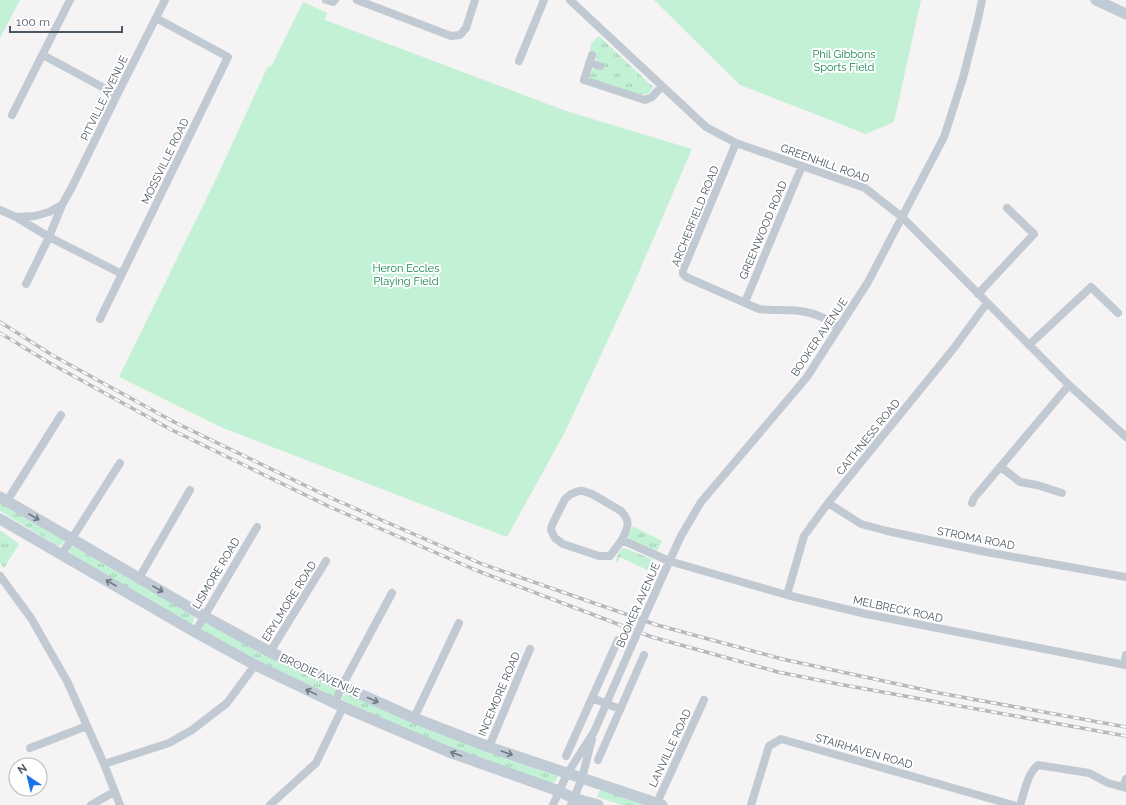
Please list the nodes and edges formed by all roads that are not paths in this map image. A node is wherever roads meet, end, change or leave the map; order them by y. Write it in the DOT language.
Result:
graph roads {
  1 [pos="70,0"];
  2 [pos="165,0"];
  3 [pos="357,0"];
  4 [pos="544,0"];
  5 [pos="570,0"];
  6 [pos="982,0"];
  7 [pos="1096,0"];
  8 [pos="474,1"];
  9 [pos="1126,14"];
  10 [pos="156,18"];
  11 [pos="43,55"];
  12 [pos="519,62"];
  13 [pos="600,66"];
  14 [pos="662,86"];
  15 [pos="117,94"];
  16 [pos="12,115"];
  17 [pos="736,143"];
  18 [pos="802,166"];
  19 [pos="62,205"];
  20 [pos="1007,208"];
  21 [pos="0,210"];
  22 [pos="16,217"];
  23 [pos="902,217"];
  24 [pos="49,237"];
  25 [pos="122,274"];
  26 [pos="26,284"];
  27 [pos="978,294"];
  28 [pos="745,302"];
  29 [pos="987,303"];
  30 [pos="1118,313"];
  31 [pos="100,319"];
  32 [pos="839,328"];
  33 [pos="1029,345"];
  34 [pos="1069,385"];
  35 [pos="61,415"];
  36 [pos="1126,437"];
  37 [pos="120,463"];
  38 [pos="1001,467"];
  39 [pos="190,490"];
  40 [pos="1062,493"];
  41 [pos="3,499"];
  42 [pos="828,503"];
  43 [pos="972,503"];
  44 [pos="0,519"];
  45 [pos="257,527"];
  46 [pos="72,538"];
  47 [pos="622,540"];
  48 [pos="62,554"];
  49 [pos="326,561"];
  50 [pos="669,561"];
  51 [pos="0,576"];
  52 [pos="1126,577"];
  53 [pos="139,578"];
  54 [pos="392,594"];
  55 [pos="787,595"];
  56 [pos="204,616"];
  57 [pos="459,623"];
  58 [pos="195,632"];
  59 [pos="618,640"];
  60 [pos="530,649"];
  61 [pos="270,652"];
  62 [pos="644,655"];
  63 [pos="1126,655"];
  64 [pos="254,665"];
  65 [pos="1125,665"];
  66 [pos="342,686"];
  67 [pos="592,698"];
  68 [pos="704,700"];
  69 [pos="606,704"];
  70 [pos="339,705"];
  71 [pos="620,710"];
  72 [pos="414,718"];
  73 [pos="87,726"];
  74 [pos="594,732"];
  75 [pos="488,747"];
  76 [pos="30,748"];
  77 [pos="581,753"];
  78 [pos="598,760"];
  79 [pos="104,764"];
  80 [pos="567,774"];
  81 [pos="582,778"];
  82 [pos="1126,779"];
  83 [pos="1125,788"];
  84 [pos="559,791"];
  85 [pos="114,792"];
  86 [pos="572,801"];
  87 [pos="658,804"];
  88 [pos="91,805"];
  89 [pos="120,805"];
  90 [pos="270,805"];
  91 [pos="553,805"];
  92 [pos="598,805"];
  93 [pos="752,805"];
  94 [pos="1013,805"];
  95 [pos="1020,805"];
  1 -- 11 [label="street"];
  2 -- 10 [label="street, PITVILLE AVENUE"];
  3 -- 8 [label="street"];
  4 -- 12 [label="street"];
  5 -- 14 [label="street, GREENHILL ROAD"];
  6 -- 23 [label="street, BOOKER AVENUE"];
  7 -- 9 [label="street"];
  10 -- 15 [label="street, PITVILLE AVENUE"];
  10 -- 25 [label="street, MOSSVILLE ROAD"];
  11 -- 15 [label="street"];
  11 -- 16 [label="street"];
  13 -- 14 [label="street"];
  14 -- 17 [label="street, GREENHILL ROAD"];
  15 -- 19 [label="street, PITVILLE AVENUE"];
  17 -- 18 [label="street, GREENHILL ROAD"];
  17 -- 28 [label="street, ARCHERFIELD ROAD"];
  18 -- 23 [label="street, GREENHILL ROAD"];
  18 -- 28 [label="street, GREENWOOD ROAD"];
  19 -- 22 [label="street"];
  19 -- 24 [label="street, PITVILLE AVENUE"];
  20 -- 27 [label="street"];
  21 -- 22 [label="street"];
  22 -- 24 [label="street"];
  23 -- 27 [label="street, GREENHILL ROAD"];
  23 -- 32 [label="street, BOOKER AVENUE"];
  24 -- 25 [label="street"];
  24 -- 26 [label="street, PITVILLE AVENUE"];
  25 -- 31 [label="street"];
  27 -- 29 [label="street, GREENHILL ROAD"];
  28 -- 32 [label="street, ARCHERFIELD ROAD"];
  29 -- 33 [label="street, GREENHILL ROAD"];
  29 -- 42 [label="street, CAITHNESS ROAD"];
  30 -- 33 [label="street"];
  32 -- 50 [label="street, BOOKER AVENUE"];
  33 -- 34 [label="street, GREENHILL ROAD"];
  34 -- 36 [label="street, GREENHILL ROAD"];
  34 -- 38 [label="street"];
  35 -- 41 [label="street"];
  37 -- 46 [label="street"];
  38 -- 40 [label="street"];
  38 -- 43 [label="street"];
  39 -- 53 [label="street"];
  41 -- 46 [label="street, BRODIE AVENUE, one-way"];
  42 -- 52 [label="street, STROMA ROAD"];
  42 -- 55 [label="street, CAITHNESS ROAD"];
  44 -- 48 [label="street, BRODIE AVENUE"];
  45 -- 56 [label="street, LISMORE ROAD"];
  46 -- 48 [label="street"];
  46 -- 53 [label="street, BRODIE AVENUE"];
  47 -- 47 [label="street"];
  47 -- 50 [label="street, MELBRECK ROAD"];
  58 -- 48 [label="street, BRODIE AVENUE, one-way"];
  49 -- 61 [label="street, ERYLMORE ROAD"];
  50 -- 55 [label="street, MELBRECK ROAD"];
  50 -- 69 [label="street, BOOKER AVENUE, bridge"];
  51 -- 73 [label="street"];
  53 -- 56 [label="street, BRODIE AVENUE, one-way"];
  54 -- 66 [label="street"];
  55 -- 65 [label="street, MELBRECK ROAD"];
  56 -- 58 [label="street, LISMORE ROAD"];
  56 -- 61 [label="street, BRODIE AVENUE"];
  57 -- 72 [label="street"];
  58 -- 64 [label="street, BRODIE AVENUE"];
  59 -- 67 [label="street, BOOKER AVENUE"];
  60 -- 75 [label="street, INCEMORE ROAD"];
  61 -- 66 [label="street, BRODIE AVENUE"];
  62 -- 71 [label="street"];
  63 -- 65 [label="street"];
  70 -- 64 [label="street, BRODIE AVENUE, one-way"];
  64 -- 79 [label="street"];
  66 -- 70 [label="street"];
  66 -- 72 [label="street, BRODIE AVENUE, one-way"];
  67 -- 69 [label="street"];
  67 -- 77 [label="street, BOOKER AVENUE"];
  68 -- 87 [label="street, LANVILLE ROAD"];
  69 -- 71 [label="street"];
  69 -- 74 [label="street, BOOKER AVENUE"];
  84 -- 70 [label="street, BRODIE AVENUE, one-way"];
  70 -- 90 [label="street"];
  71 -- 78 [label="street"];
  72 -- 75 [label="street, BRODIE AVENUE"];
  73 -- 76 [label="street"];
  73 -- 79 [label="street"];
  74 -- 77 [label="street, BOOKER AVENUE"];
  74 -- 81 [label="street, BOOKER AVENUE"];
  75 -- 80 [label="street, BRODIE AVENUE, one-way"];
  77 -- 80 [label="street, BOOKER AVENUE"];
  79 -- 85 [label="street"];
  80 -- 81 [label="street, BRODIE AVENUE"];
  80 -- 84 [label="street, BOOKER AVENUE"];
  81 -- 86 [label="street, BOOKER AVENUE"];
  81 -- 87 [label="street, BRODIE AVENUE"];
  82 -- 83 [label="street"];
  83 -- 95 [label="street"];
  84 -- 86 [label="street, BRODIE AVENUE"];
  84 -- 91 [label="street, BOOKER AVENUE"];
  85 -- 88 [label="street"];
  85 -- 89 [label="street"];
  86 -- 92 [label="street, BRODIE AVENUE"];
  93 -- 94 [label="street, STAIRHAVEN ROAD"];
}
